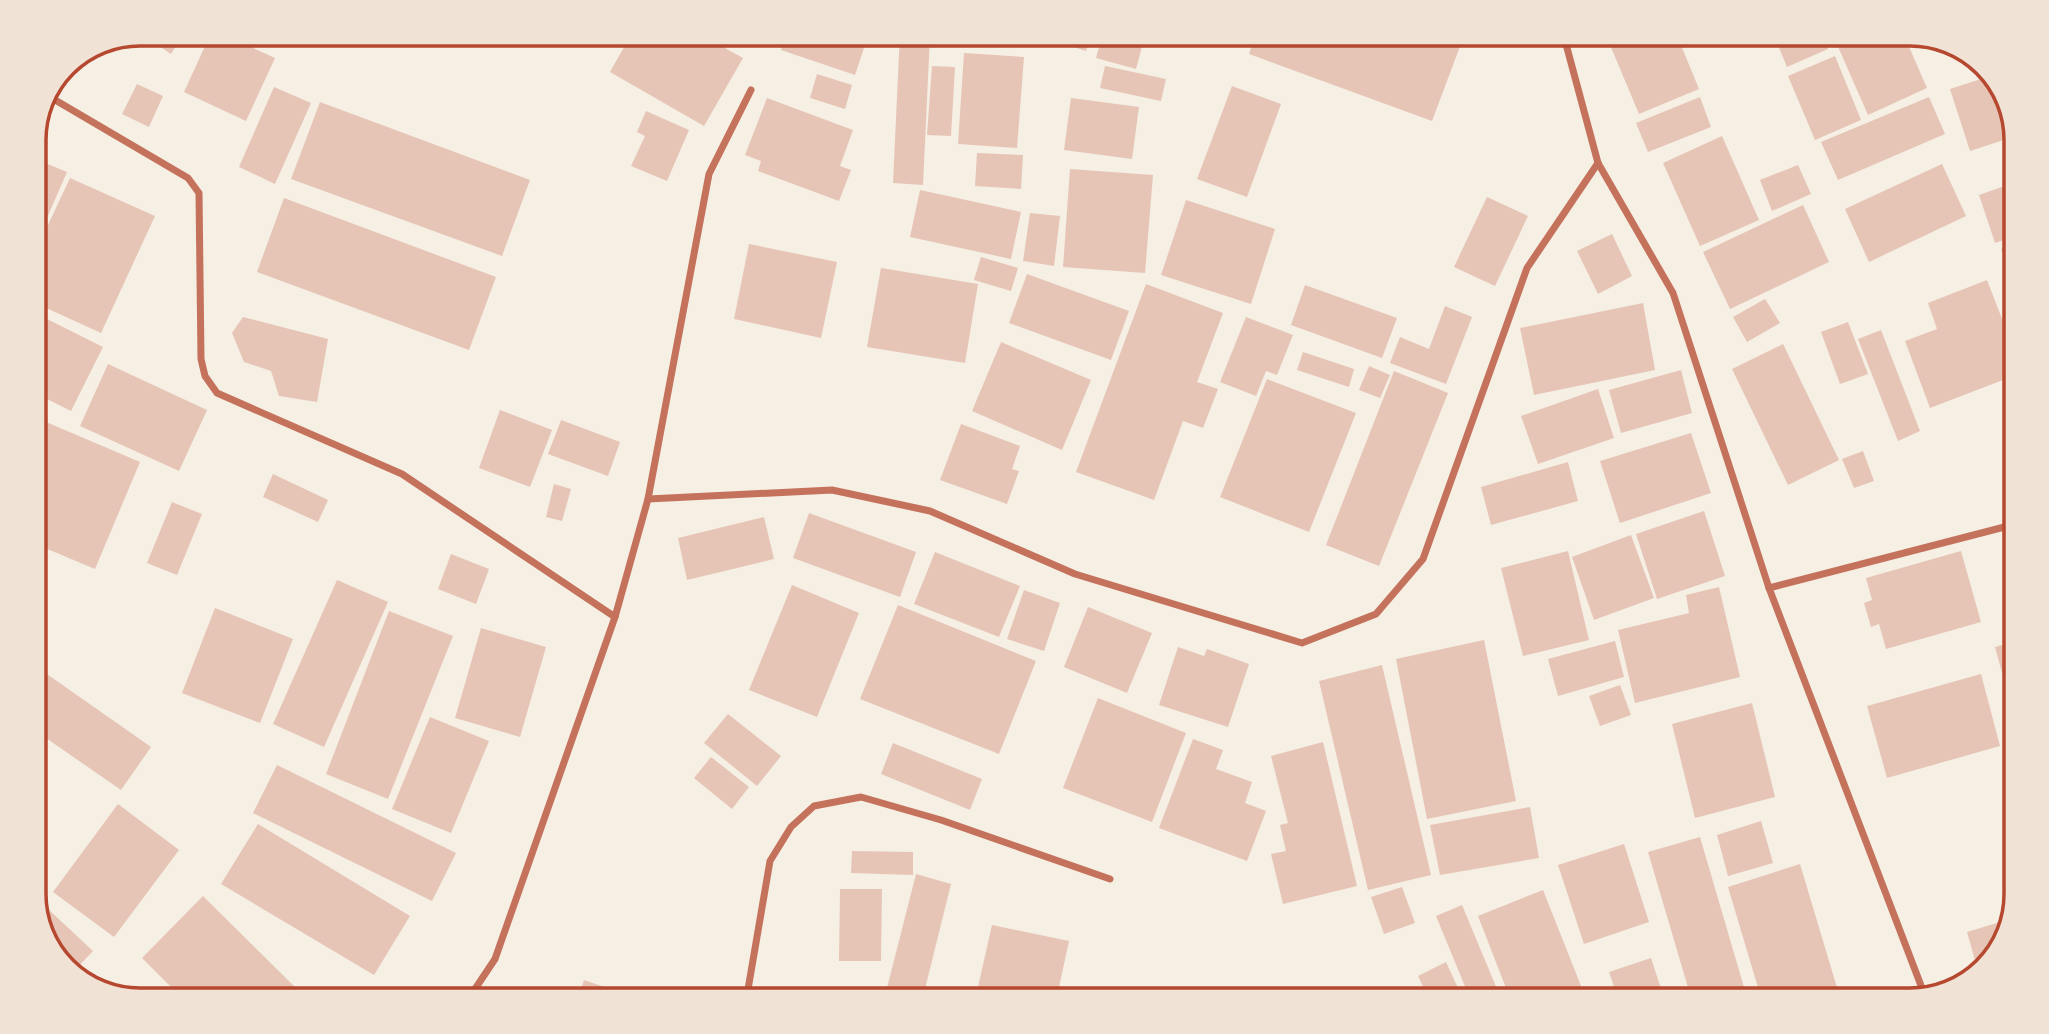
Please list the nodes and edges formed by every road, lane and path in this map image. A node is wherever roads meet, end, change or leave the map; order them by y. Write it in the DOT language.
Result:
graph roads {
  1 [pos="1566,46"];
  2 [pos="751,90"];
  3 [pos="54,100"];
  4 [pos="1598,163"];
  5 [pos="648,499"];
  6 [pos="2004,527"];
  7 [pos="1769,588"];
  8 [pos="615,617"];
  9 [pos="1110,879"];
  10 [pos="476,988"];
  11 [pos="748,988"];
  12 [pos="1922,988"];
  1 -- 4 [label="street"];
  2 -- 5 [label="street"];
  3 -- 8 [label="street"];
  4 -- 5 [label="street"];
  4 -- 7 [label="street"];
  5 -- 8 [label="street"];
  6 -- 7 [label="street"];
  7 -- 12 [label="street"];
  8 -- 10 [label="street"];
  9 -- 11 [label="street"];
}
